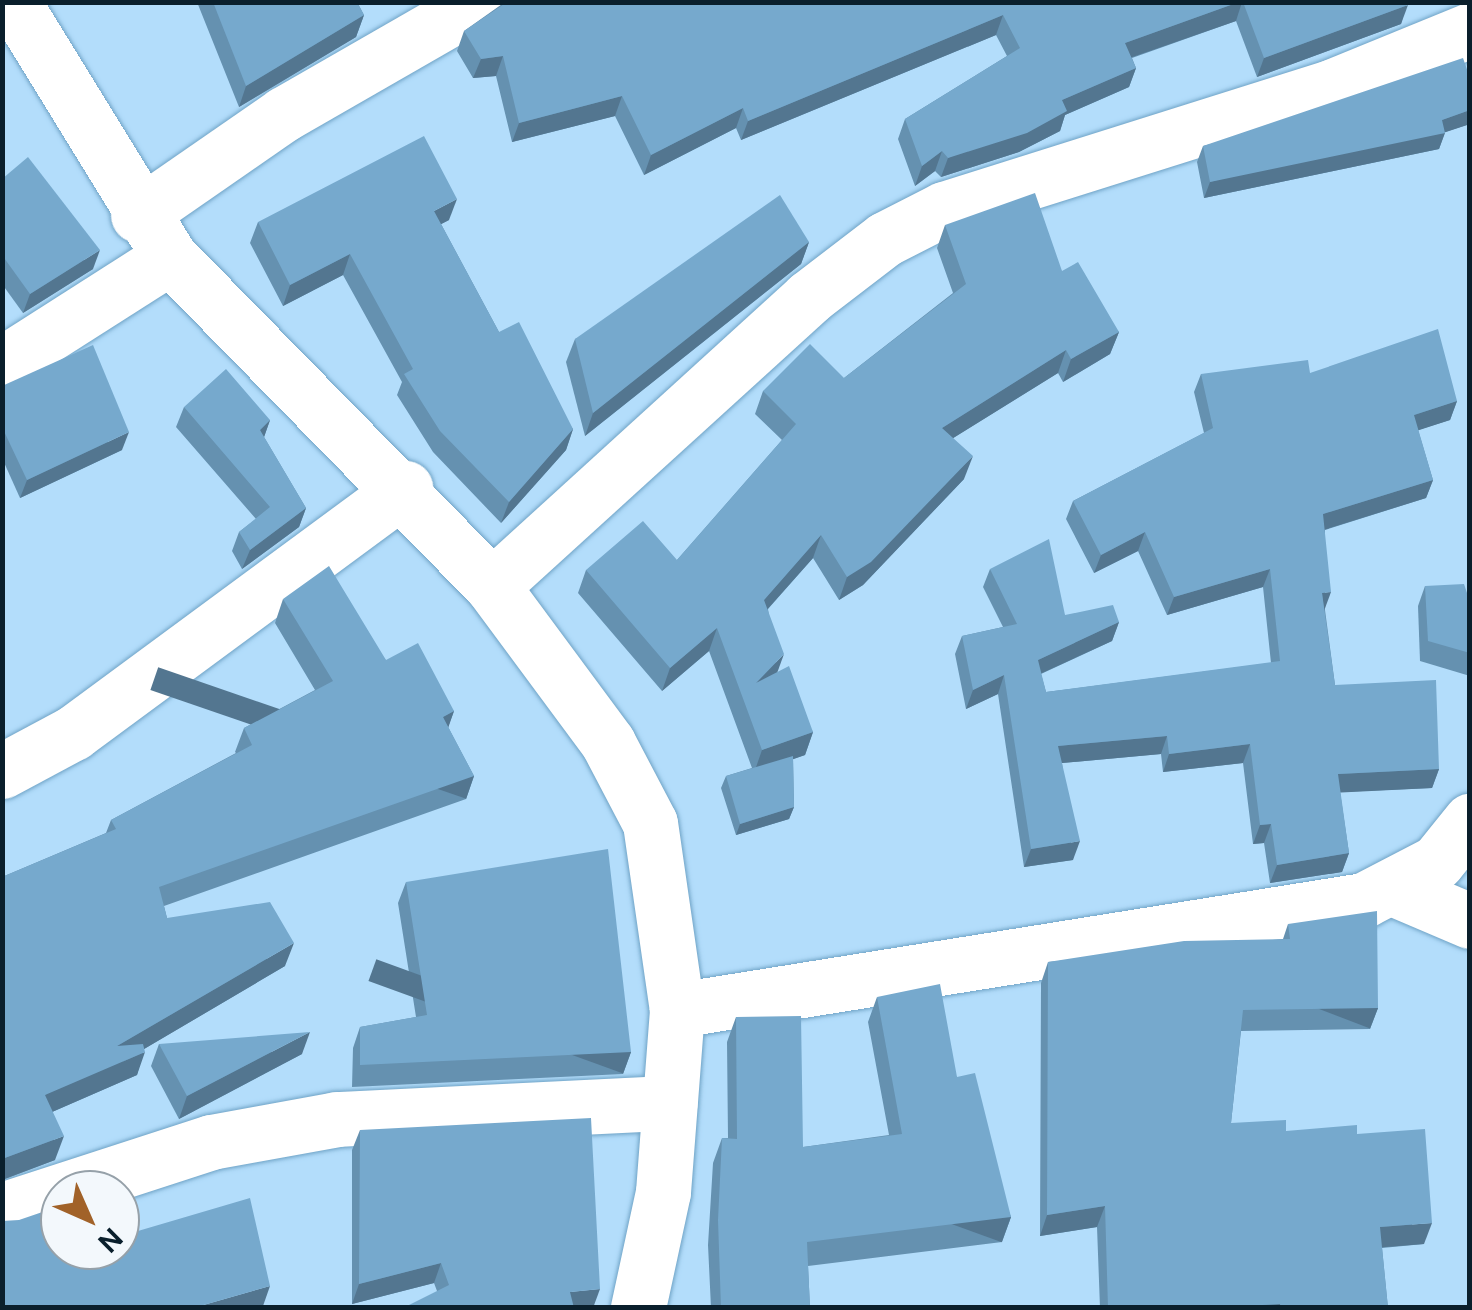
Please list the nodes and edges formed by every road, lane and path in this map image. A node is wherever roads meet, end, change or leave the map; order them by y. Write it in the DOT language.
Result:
graph roads {
  1 [pos="13,2"];
  2 [pos="480,2"];
  3 [pos="1470,30"];
  4 [pos="154,236"];
  5 [pos="2,364"];
  6 [pos="404,488"];
  7 [pos="492,586"];
  8 [pos="2,770"];
  9 [pos="1470,820"];
  10 [pos="1397,890"];
  11 [pos="1470,921"];
  12 [pos="677,1010"];
  13 [pos="670,1103"];
  14 [pos="2,1210"];
  15 [pos="638,1308"];
  1 -- 4 [label="street"];
  2 -- 4 [label="street"];
  3 -- 7 [label="street"];
  4 -- 5 [label="street"];
  4 -- 6 [label="street"];
  6 -- 7 [label="street"];
  6 -- 8 [label="street"];
  7 -- 12 [label="street"];
  9 -- 10 [label="street"];
  10 -- 11 [label="street"];
  10 -- 12 [label="street"];
  12 -- 13 [label="street"];
  13 -- 14 [label="street"];
  13 -- 15 [label="street"];
}
